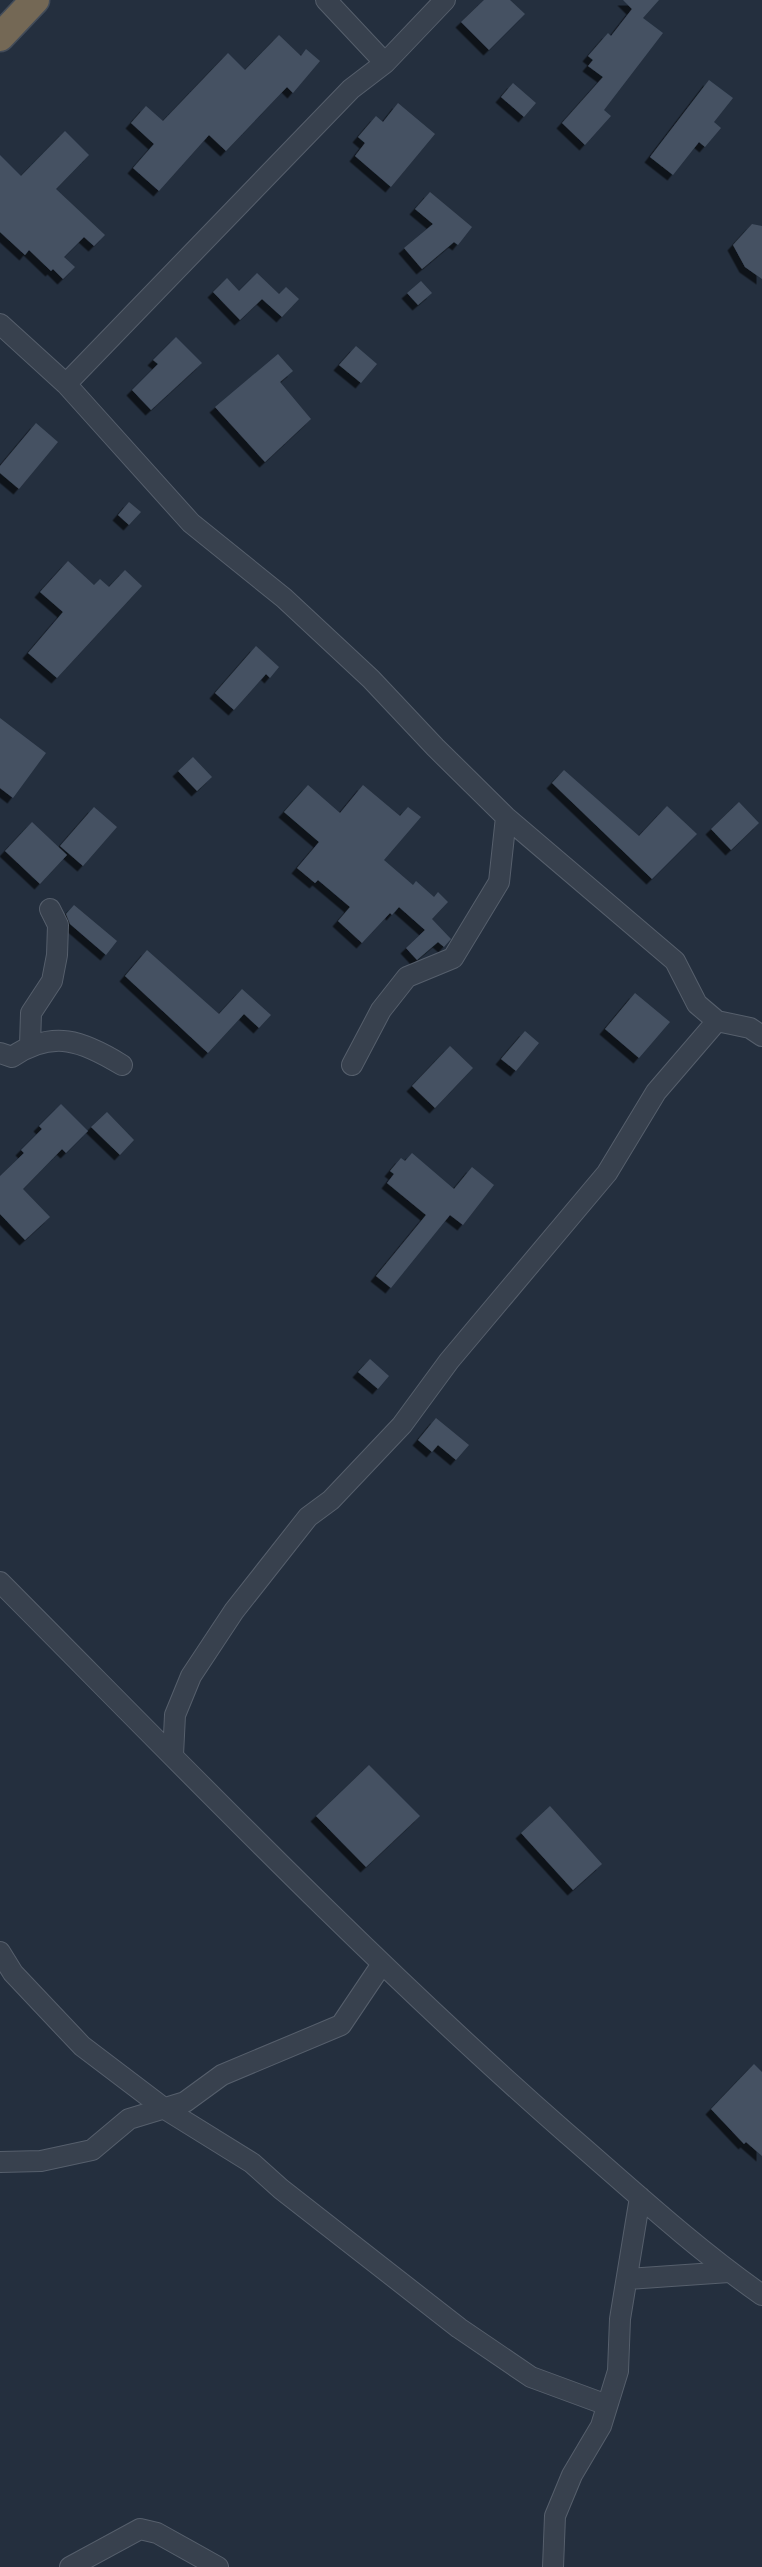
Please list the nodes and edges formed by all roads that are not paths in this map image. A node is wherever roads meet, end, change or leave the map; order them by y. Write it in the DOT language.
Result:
graph roads {
  1 [pos="35,0"];
  2 [pos="326,0"];
  3 [pos="445,0"];
  4 [pos="0,37"];
  5 [pos="385,63"];
  6 [pos="0,324"];
  7 [pos="66,384"];
  8 [pos="506,817"];
  9 [pos="50,909"];
  10 [pos="717,1021"];
  11 [pos="762,1036"];
  12 [pos="30,1045"];
  13 [pos="0,1053"];
  14 [pos="122,1065"];
  15 [pos="352,1065"];
  16 [pos="0,1582"];
  17 [pos="173,1755"];
  18 [pos="0,1952"];
  19 [pos="382,1964"];
  20 [pos="165,2109"];
  21 [pos="0,2162"];
  22 [pos="640,2197"];
  23 [pos="729,2272"];
  24 [pos="628,2279"];
  25 [pos="762,2295"];
  26 [pos="607,2405"];
  27 [pos="70,2567"];
  28 [pos="218,2567"];
  29 [pos="553,2567"];
  1 -- 4 [label="highway"];
  2 -- 5 [label="street"];
  3 -- 5 [label="street"];
  5 -- 7 [label="street"];
  6 -- 7 [label="street"];
  7 -- 8 [label="street"];
  8 -- 10 [label="street"];
  8 -- 15 [label="street"];
  9 -- 12 [label="street"];
  10 -- 11 [label="street"];
  10 -- 17 [label="street"];
  12 -- 13 [label="street"];
  12 -- 14 [label="street"];
  16 -- 17 [label="street"];
  17 -- 19 [label="street"];
  18 -- 20 [label="street"];
  19 -- 20 [label="street"];
  19 -- 22 [label="street"];
  20 -- 21 [label="street"];
  20 -- 26 [label="street"];
  22 -- 23 [label="street"];
  22 -- 24 [label="street"];
  23 -- 24 [label="street"];
  23 -- 25 [label="street"];
  24 -- 26 [label="street"];
  26 -- 29 [label="street"];
  27 -- 28 [label="street"];
}
